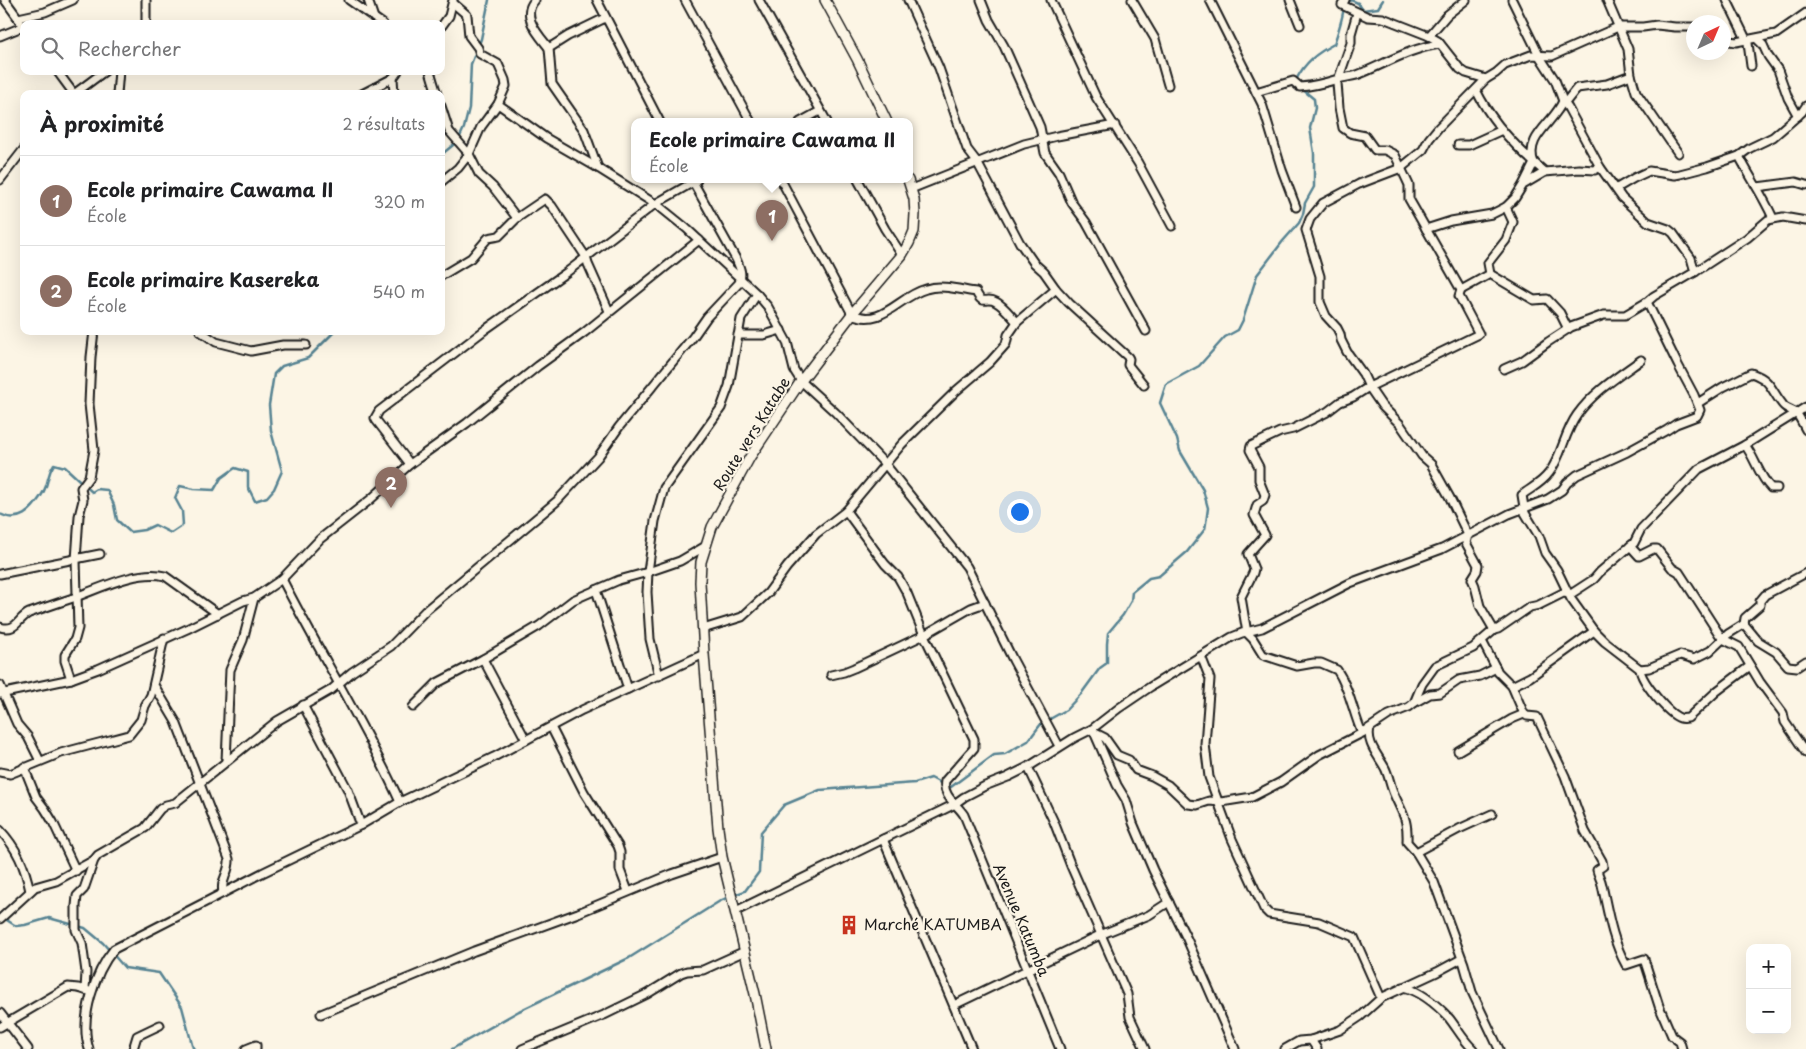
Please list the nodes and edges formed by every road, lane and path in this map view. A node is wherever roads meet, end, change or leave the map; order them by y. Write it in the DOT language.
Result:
graph roads {
  1 [pos="5,0"];
  2 [pos="73,0"];
  3 [pos="146,0"];
  4 [pos="349,0"];
  5 [pos="368,0"];
  6 [pos="534,0"];
  7 [pos="597,0"];
  8 [pos="685,0"];
  9 [pos="759,0"];
  10 [pos="824,0"];
  11 [pos="908,0"];
  12 [pos="980,0"];
  13 [pos="1051,0"];
  14 [pos="1132,0"];
  15 [pos="1210,0"];
  16 [pos="1290,0"];
  17 [pos="1345,0"];
  18 [pos="1466,0"];
  19 [pos="1512,0"];
  20 [pos="1607,0"];
  21 [pos="1727,0"];
  22 [pos="453,1"];
  23 [pos="1357,13"];
  24 [pos="1806,13"];
  25 [pos="18,18"];
  26 [pos="374,18"];
  27 [pos="605,18"];
  28 [pos="146,20"];
  29 [pos="377,20"];
  30 [pos="20,22"];
  31 [pos="445,22"];
  32 [pos="1300,25"];
  33 [pos="1618,27"];
  34 [pos="1686,28"];
  35 [pos="20,30"];
  36 [pos="0,36"];
  37 [pos="1429,36"];
  38 [pos="1757,39"];
  39 [pos="1747,40"];
  40 [pos="1731,41"];
  41 [pos="1440,44"];
  42 [pos="549,48"];
  43 [pos="1540,57"];
  44 [pos="1751,66"];
  45 [pos="59,75"];
  46 [pos="100,75"];
  47 [pos="119,75"];
  48 [pos="395,75"];
  49 [pos="431,75"];
  50 [pos="1631,75"];
  51 [pos="393,78"];
  52 [pos="1338,79"];
  53 [pos="1486,79"];
  54 [pos="1168,85"];
  55 [pos="71,90"];
  56 [pos="80,90"];
  57 [pos="118,90"];
  58 [pos="370,90"];
  59 [pos="394,90"];
  60 [pos="436,90"];
  61 [pos="1476,90"];
  62 [pos="1256,92"];
  63 [pos="1564,102"];
  64 [pos="498,104"];
  65 [pos="1806,106"];
  66 [pos="820,111"];
  67 [pos="1798,116"];
  68 [pos="445,118"];
  69 [pos="658,118"];
  70 [pos="749,118"];
  71 [pos="807,118"];
  72 [pos="824,118"];
  73 [pos="885,118"];
  74 [pos="1115,126"];
  75 [pos="1502,130"];
  76 [pos="1042,140"];
  77 [pos="1458,145"];
  78 [pos="20,153"];
  79 [pos="1678,153"];
  80 [pos="469,154"];
  81 [pos="1739,156"];
  82 [pos="977,162"];
  83 [pos="1534,163"];
  84 [pos="1600,167"];
  85 [pos="598,168"];
  86 [pos="1401,168"];
  87 [pos="3,171"];
  88 [pos="1545,172"];
  89 [pos="445,179"];
  90 [pos="0,180"];
  91 [pos="691,183"];
  92 [pos="695,183"];
  93 [pos="783,183"];
  94 [pos="860,183"];
  95 [pos="910,184"];
  96 [pos="1523,185"];
  97 [pos="1806,185"];
  98 [pos="1757,186"];
  99 [pos="1617,188"];
  100 [pos="654,204"];
  101 [pos="1296,206"];
  102 [pos="1506,207"];
  103 [pos="517,218"];
  104 [pos="1773,218"];
  105 [pos="1803,220"];
  106 [pos="1172,226"];
  107 [pos="1806,227"];
  108 [pos="1426,229"];
  109 [pos="699,240"];
  110 [pos="902,255"];
  111 [pos="586,257"];
  112 [pos="1695,272"];
  113 [pos="445,274"];
  114 [pos="1490,274"];
  115 [pos="741,277"];
  116 [pos="1056,289"];
  117 [pos="1461,290"];
  118 [pos="757,294"];
  119 [pos="1647,302"];
  120 [pos="609,311"];
  121 [pos="852,314"];
  122 [pos="1018,322"];
  123 [pos="1568,329"];
  124 [pos="781,330"];
  125 [pos="1146,331"];
  126 [pos="94,335"];
  127 [pos="206,335"];
  128 [pos="738,335"];
  129 [pos="306,346"];
  130 [pos="1641,360"];
  131 [pos="1504,369"];
  132 [pos="801,381"];
  133 [pos="1144,386"];
  134 [pos="1369,387"];
  135 [pos="1698,404"];
  136 [pos="1806,407"];
  137 [pos="1796,414"];
  138 [pos="1806,430"];
  139 [pos="1745,444"];
  140 [pos="410,464"];
  141 [pos="885,464"];
  142 [pos="1777,488"];
  143 [pos="1524,508"];
  144 [pos="846,511"];
  145 [pos="1468,535"];
  146 [pos="1630,546"];
  147 [pos="704,547"];
  148 [pos="100,554"];
  149 [pos="76,560"];
  150 [pos="648,572"];
  151 [pos="1806,573"];
  152 [pos="0,574"];
  153 [pos="282,579"];
  154 [pos="596,590"];
  155 [pos="1568,594"];
  156 [pos="77,596"];
  157 [pos="254,598"];
  158 [pos="985,603"];
  159 [pos="218,614"];
  160 [pos="1744,624"];
  161 [pos="0,627"];
  162 [pos="703,629"];
  163 [pos="1494,630"];
  164 [pos="1594,631"];
  165 [pos="1247,633"];
  166 [pos="924,635"];
  167 [pos="164,638"];
  168 [pos="1723,639"];
  169 [pos="1482,641"];
  170 [pos="704,654"];
  171 [pos="1201,656"];
  172 [pos="483,659"];
  173 [pos="1806,661"];
  174 [pos="1750,666"];
  175 [pos="1496,668"];
  176 [pos="1640,669"];
  177 [pos="831,675"];
  178 [pos="659,676"];
  179 [pos="71,679"];
  180 [pos="0,685"];
  181 [pos="154,685"];
  182 [pos="338,685"];
  183 [pos="1512,686"];
  184 [pos="628,689"];
  185 [pos="2,694"];
  186 [pos="1414,703"];
  187 [pos="303,705"];
  188 [pos="413,707"];
  189 [pos="1524,714"];
  190 [pos="551,727"];
  191 [pos="1370,728"];
  192 [pos="1094,731"];
  193 [pos="1362,734"];
  194 [pos="526,740"];
  195 [pos="1059,746"];
  196 [pos="1458,751"];
  197 [pos="1806,753"];
  198 [pos="40,761"];
  199 [pos="226,761"];
  200 [pos="1028,767"];
  201 [pos="24,768"];
  202 [pos="0,772"];
  203 [pos="199,782"];
  204 [pos="400,802"];
  205 [pos="1217,802"];
  206 [pos="953,805"];
  207 [pos="1492,814"];
  208 [pos="361,825"];
  209 [pos="0,830"];
  210 [pos="883,839"];
  211 [pos="1416,852"];
  212 [pos="722,857"];
  213 [pos="94,860"];
  214 [pos="76,870"];
  215 [pos="30,891"];
  216 [pos="628,891"];
  217 [pos="223,893"];
  218 [pos="1169,902"];
  219 [pos="735,907"];
  220 [pos="0,918"];
  221 [pos="1100,935"];
  222 [pos="745,951"];
  223 [pos="1461,958"];
  224 [pos="1028,970"];
  225 [pos="1403,987"];
  226 [pos="88,991"];
  227 [pos="1381,998"];
  228 [pos="954,1005"];
  229 [pos="0,1013"];
  230 [pos="321,1014"];
  231 [pos="8,1022"];
  232 [pos="160,1025"];
  233 [pos="0,1026"];
  234 [pos="1311,1040"];
  235 [pos="28,1049"];
  236 [pos="89,1049"];
  237 [pos="133,1049"];
  238 [pos="246,1049"];
  239 [pos="256,1049"];
  240 [pos="522,1049"];
  241 [pos="766,1049"];
  242 [pos="972,1049"];
  243 [pos="1060,1049"];
  244 [pos="1145,1049"];
  245 [pos="1235,1049"];
  246 [pos="1285,1049"];
  247 [pos="1317,1049"];
  248 [pos="1473,1049"];
  249 [pos="1499,1049"];
  250 [pos="1682,1049"];
  1 -- 25 [label="street"];
  2 -- 25 [label="street"];
  3 -- 28 [label="street"];
  4 -- 26 [label="street"];
  5 -- 26 [label="street"];
  6 -- 42 [label="street"];
  7 -- 27 [label="street"];
  8 -- 70 [label="street"];
  9 -- 66 [label="street"];
  10 -- 73 [label="street"];
  11 -- 82 [label="street"];
  12 -- 76 [label="street"];
  13 -- 74 [label="street"];
  14 -- 54 [label="street"];
  15 -- 62 [label="street"];
  16 -- 32 [label="street"];
  17 -- 23 [label="street"];
  18 -- 37 [label="street"];
  19 -- 43 [label="street"];
  20 -- 33 [label="street"];
  21 -- 39 [label="street"];
  22 -- 31 [label="street"];
  22 -- 64 [label="street"];
  23 -- 37 [label="street"];
  23 -- 52 [label="street"];
  24 -- 38 [label="street"];
  25 -- 30 [label="street"];
  26 -- 29 [label="street"];
  27 -- 42 [label="street"];
  27 -- 69 [label="street"];
  33 -- 34 [label="street"];
  33 -- 43 [label="street"];
  33 -- 50 [label="street"];
  35 -- 36 [label="street"];
  37 -- 41 [label="street"];
  38 -- 39 [label="street"];
  38 -- 67 [label="street"];
  39 -- 40 [label="street"];
  39 -- 44 [label="street"];
  41 -- 52 [label="street"];
  41 -- 53 [label="street"];
  42 -- 85 [label="street"];
  43 -- 53 [label="street"];
  43 -- 63 [label="street"];
  45 -- 55 [label="street"];
  46 -- 56 [label="street"];
  47 -- 57 [label="street"];
  48 -- 51 [label="street"];
  49 -- 60 [label="street"];
  50 -- 63 [label="street"];
  50 -- 79 [label="street"];
  51 -- 58 [label="street"];
  51 -- 59 [label="street"];
  52 -- 62 [label="street"];
  52 -- 86 [label="street"];
  53 -- 61 [label="street"];
  61 -- 75 [label="street"];
  61 -- 86 [label="street"];
  62 -- 101 [label="street"];
  63 -- 83 [label="street"];
  63 -- 84 [label="street"];
  64 -- 80 [label="street"];
  64 -- 85 [label="street"];
  65 -- 67 [label="street"];
  66 -- 71 [label="street"];
  66 -- 72 [label="street"];
  67 -- 81 [label="street"];
  68 -- 80 [label="street"];
  74 -- 76 [label="street"];
  74 -- 106 [label="street"];
  75 -- 77 [label="street"];
  75 -- 83 [label="street"];
  76 -- 82 [label="street"];
  76 -- 125 [label="street"];
  78 -- 87 [label="street"];
  80 -- 89 [label="street"];
  80 -- 103 [label="street"];
  81 -- 98 [label="street"];
  81 -- 99 [label="street"];
  82 -- 95 [label="street"];
  82 -- 116 [label="street"];
  83 -- 88 [label="street"];
  83 -- 96 [label="street"];
  84 -- 88 [label="street"];
  84 -- 99 [label="street"];
  85 -- 100 [label="street"];
  86 -- 108 [label="street"];
  86 -- 134 [label="street"];
  87 -- 90 [label="street"];
  88 -- 96 [label="street"];
  91 -- 100 [label="street"];
  92 -- 115 [label="street"];
  93 -- 121 [label="street"];
  94 -- 110 [label="street"];
  95 -- 110 [label="street, Route vers Katabe"];
  96 -- 102 [label="street"];
  97 -- 98 [label="street"];
  98 -- 104 [label="street"];
  99 -- 112 [label="street"];
  100 -- 109 [label="street"];
  100 -- 111 [label="street"];
  102 -- 108 [label="street"];
  102 -- 114 [label="street"];
  103 -- 111 [label="street"];
  103 -- 113 [label="street"];
  104 -- 105 [label="street"];
  104 -- 112 [label="street"];
  105 -- 107 [label="street"];
  108 -- 117 [label="street"];
  109 -- 115 [label="street"];
  109 -- 120 [label="street"];
  110 -- 121 [label="street, Route vers Katabe"];
  111 -- 120 [label="street"];
  111 -- 140 [label="street"];
  112 -- 119 [label="street"];
  114 -- 117 [label="street"];
  114 -- 123 [label="street"];
  115 -- 118 [label="street"];
  115 -- 182 [label="street"];
  116 -- 122 [label="street"];
  116 -- 133 [label="street"];
  117 -- 134 [label="street"];
  118 -- 124 [label="street"];
  118 -- 128 [label="street"];
  119 -- 123 [label="street"];
  119 -- 135 [label="street"];
  120 -- 140 [label="street"];
  121 -- 122 [label="street"];
  121 -- 132 [label="street, Route vers Katabe"];
  122 -- 141 [label="street"];
  123 -- 131 [label="street"];
  124 -- 128 [label="street"];
  124 -- 132 [label="street"];
  126 -- 149 [label="street"];
  127 -- 129 [label="street"];
  128 -- 150 [label="street"];
  130 -- 143 [label="street"];
  132 -- 141 [label="street"];
  132 -- 147 [label="street, Route vers Katabe"];
  134 -- 145 [label="street"];
  134 -- 165 [label="street"];
  135 -- 137 [label="street"];
  135 -- 143 [label="street"];
  136 -- 137 [label="street"];
  137 -- 138 [label="street"];
  137 -- 139 [label="street"];
  139 -- 142 [label="street"];
  139 -- 146 [label="street"];
  140 -- 153 [label="street"];
  141 -- 144 [label="street"];
  141 -- 158 [label="street"];
  143 -- 145 [label="street"];
  143 -- 155 [label="street"];
  144 -- 162 [label="street"];
  144 -- 166 [label="street"];
  145 -- 163 [label="street"];
  145 -- 165 [label="street"];
  146 -- 155 [label="street"];
  146 -- 168 [label="street"];
  147 -- 150 [label="street"];
  147 -- 162 [label="street, Route vers Katabe"];
  148 -- 149 [label="street"];
  149 -- 152 [label="street"];
  149 -- 156 [label="street"];
  150 -- 154 [label="street"];
  150 -- 178 [label="street"];
  151 -- 160 [label="street"];
  153 -- 157 [label="street"];
  153 -- 182 [label="street"];
  154 -- 172 [label="street"];
  154 -- 184 [label="street"];
  155 -- 163 [label="street"];
  155 -- 164 [label="street"];
  156 -- 159 [label="street"];
  156 -- 161 [label="street"];
  156 -- 179 [label="street"];
  157 -- 159 [label="street"];
  157 -- 199 [label="street"];
  158 -- 166 [label="street"];
  158 -- 195 [label="street"];
  159 -- 167 [label="street"];
  160 -- 168 [label="street"];
  160 -- 173 [label="street"];
  162 -- 170 [label="street, Route vers Katabe"];
  163 -- 169 [label="street"];
  164 -- 176 [label="street"];
  164 -- 183 [label="street"];
  165 -- 171 [label="street"];
  165 -- 193 [label="street"];
  166 -- 177 [label="street"];
  166 -- 206 [label="street, Avenue Katumba"];
  167 -- 179 [label="street"];
  167 -- 181 [label="street"];
  168 -- 174 [label="street"];
  168 -- 176 [label="street"];
  169 -- 175 [label="street"];
  169 -- 186 [label="street"];
  170 -- 178 [label="street"];
  170 -- 212 [label="street, Route vers Katabe"];
  171 -- 192 [label="street"];
  171 -- 205 [label="street"];
  172 -- 188 [label="street"];
  172 -- 194 [label="street"];
  174 -- 176 [label="street"];
  174 -- 197 [label="street"];
  175 -- 183 [label="street"];
  175 -- 186 [label="street"];
  178 -- 184 [label="street"];
  179 -- 185 [label="street"];
  180 -- 185 [label="street"];
  181 -- 198 [label="street"];
  181 -- 203 [label="street"];
  182 -- 187 [label="street"];
  182 -- 204 [label="street"];
  183 -- 189 [label="street"];
  184 -- 190 [label="street"];
  185 -- 198 [label="street"];
  186 -- 191 [label="street"];
  187 -- 199 [label="street"];
  187 -- 208 [label="street"];
  189 -- 196 [label="street"];
  189 -- 250 [label="street"];
  190 -- 194 [label="street"];
  190 -- 216 [label="street"];
  191 -- 193 [label="street"];
  191 -- 211 [label="street"];
  192 -- 195 [label="street"];
  192 -- 205 [label="street"];
  192 -- 218 [label="street"];
  193 -- 205 [label="street"];
  194 -- 204 [label="street"];
  195 -- 200 [label="street"];
  198 -- 201 [label="street"];
  199 -- 203 [label="street"];
  200 -- 206 [label="street"];
  200 -- 221 [label="street"];
  201 -- 202 [label="street"];
  201 -- 214 [label="street"];
  203 -- 213 [label="street"];
  203 -- 217 [label="street"];
  204 -- 208 [label="street"];
  205 -- 227 [label="street"];
  206 -- 210 [label="street"];
  206 -- 224 [label="street, Avenue Katumba"];
  207 -- 211 [label="street"];
  208 -- 217 [label="street"];
  209 -- 215 [label="street"];
  210 -- 219 [label="street"];
  210 -- 228 [label="street"];
  211 -- 223 [label="street"];
  212 -- 216 [label="street"];
  212 -- 219 [label="street, Route vers Katabe"];
  213 -- 214 [label="street"];
  213 -- 226 [label="street"];
  214 -- 215 [label="street"];
  215 -- 220 [label="street"];
  216 -- 230 [label="street"];
  217 -- 226 [label="street"];
  218 -- 221 [label="street"];
  218 -- 245 [label="street"];
  219 -- 222 [label="street, Route vers Katabe"];
  221 -- 224 [label="street"];
  221 -- 244 [label="street"];
  222 -- 240 [label="street"];
  222 -- 241 [label="street, Route vers Katabe"];
  223 -- 225 [label="street"];
  223 -- 249 [label="street"];
  224 -- 228 [label="street"];
  224 -- 243 [label="street, Avenue Katumba"];
  225 -- 227 [label="street"];
  225 -- 248 [label="street"];
  226 -- 231 [label="street"];
  226 -- 236 [label="street"];
  227 -- 234 [label="street"];
  228 -- 242 [label="street"];
  229 -- 231 [label="street"];
  231 -- 233 [label="street"];
  231 -- 235 [label="street"];
  232 -- 237 [label="street"];
  234 -- 246 [label="street"];
  234 -- 247 [label="street"];
  238 -- 239 [label="street"];
}
